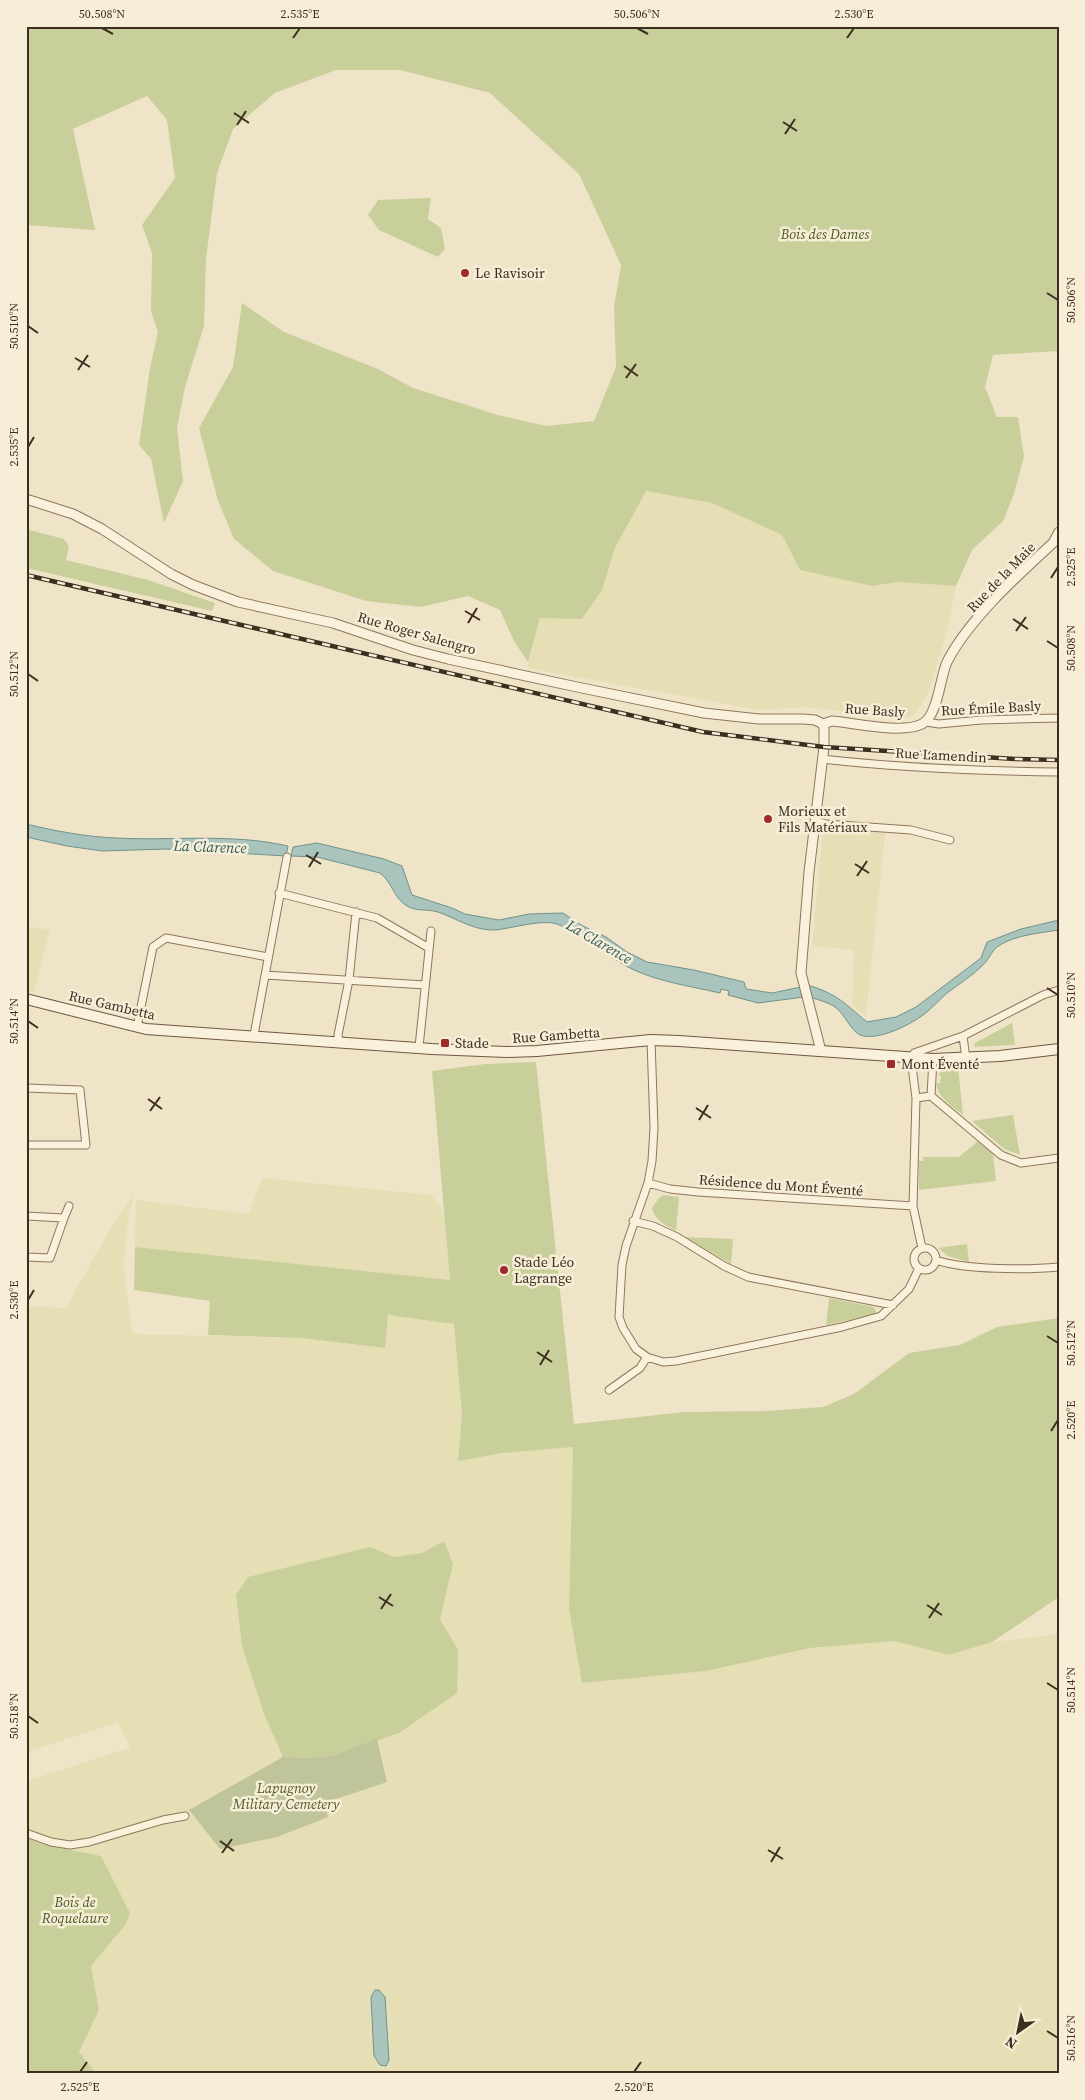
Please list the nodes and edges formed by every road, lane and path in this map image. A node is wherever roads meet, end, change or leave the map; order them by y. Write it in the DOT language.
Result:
graph roads {
  1 [pos="26,499"];
  2 [pos="1059,532"];
  3 [pos="1059,718"];
  4 [pos="926,722"];
  5 [pos="822,724"];
  6 [pos="822,760"];
  7 [pos="1059,772"];
  8 [pos="815,821"];
  9 [pos="950,840"];
  10 [pos="287,857"];
  11 [pos="279,893"];
  12 [pos="356,912"];
  13 [pos="431,931"];
  14 [pos="429,948"];
  15 [pos="268,957"];
  16 [pos="265,974"];
  17 [pos="349,980"];
  18 [pos="425,985"];
  19 [pos="1059,990"];
  20 [pos="26,1000"];
  21 [pos="137,1027"];
  22 [pos="254,1036"];
  23 [pos="963,1036"];
  24 [pos="651,1040"];
  25 [pos="339,1042"];
  26 [pos="419,1047"];
  27 [pos="1059,1049"];
  28 [pos="821,1052"];
  29 [pos="911,1058"];
  30 [pos="933,1059"];
  31 [pos="966,1059"];
  32 [pos="26,1088"];
  33 [pos="931,1096"];
  34 [pos="916,1098"];
  35 [pos="26,1144"];
  36 [pos="1059,1158"];
  37 [pos="648,1183"];
  38 [pos="69,1206"];
  39 [pos="913,1206"];
  40 [pos="26,1216"];
  41 [pos="64,1218"];
  42 [pos="633,1221"];
  43 [pos="922,1248"];
  44 [pos="26,1257"];
  45 [pos="936,1260"];
  46 [pos="1059,1267"];
  47 [pos="919,1268"];
  48 [pos="894,1305"];
  49 [pos="647,1357"];
  50 [pos="609,1390"];
  51 [pos="185,1816"];
  52 [pos="26,1833"];
  1 -- 5 [label="street, Rue Roger Salengro"];
  2 -- 4 [label="street, Rue de la Maie"];
  3 -- 4 [label="street, Rue Émile Basly"];
  4 -- 5 [label="street, Rue Basly"];
  5 -- 6 [label="street"];
  6 -- 7 [label="street, Rue Lamendin"];
  6 -- 8 [label="street"];
  8 -- 9 [label="street"];
  8 -- 28 [label="street"];
  10 -- 11 [label="street"];
  11 -- 12 [label="street"];
  11 -- 15 [label="street"];
  12 -- 14 [label="street"];
  12 -- 17 [label="street"];
  13 -- 14 [label="street"];
  14 -- 18 [label="street"];
  15 -- 16 [label="street"];
  15 -- 21 [label="street"];
  16 -- 17 [label="street"];
  16 -- 22 [label="street"];
  17 -- 18 [label="street"];
  17 -- 25 [label="street"];
  18 -- 26 [label="street"];
  19 -- 23 [label="street"];
  20 -- 21 [label="main road, Rue Gambetta"];
  21 -- 22 [label="main road, Rue Gambetta"];
  22 -- 25 [label="main road, Rue Gambetta"];
  23 -- 29 [label="street"];
  23 -- 31 [label="street"];
  24 -- 26 [label="main road, Rue Gambetta"];
  24 -- 28 [label="main road, Rue Gambetta"];
  24 -- 37 [label="street"];
  25 -- 26 [label="main road, Rue Gambetta"];
  27 -- 31 [label="main road, Rue Gambetta"];
  28 -- 29 [label="main road, Rue Gambetta"];
  29 -- 30 [label="main road, Rue Gambetta"];
  29 -- 34 [label="street"];
  30 -- 31 [label="main road, Rue Gambetta"];
  30 -- 33 [label="street"];
  32 -- 35 [label="street"];
  33 -- 34 [label="street"];
  33 -- 36 [label="street"];
  34 -- 39 [label="street"];
  37 -- 39 [label="street, Résidence du Mont Éventé"];
  37 -- 42 [label="street"];
  38 -- 41 [label="street"];
  39 -- 43 [label="street"];
  40 -- 41 [label="street"];
  41 -- 44 [label="street"];
  42 -- 48 [label="street"];
  42 -- 49 [label="street"];
  43 -- 45 [label="street"];
  43 -- 47 [label="street"];
  45 -- 46 [label="street"];
  45 -- 47 [label="street"];
  47 -- 48 [label="street"];
  48 -- 49 [label="street"];
  49 -- 50 [label="street"];
  51 -- 52 [label="street"];
}
